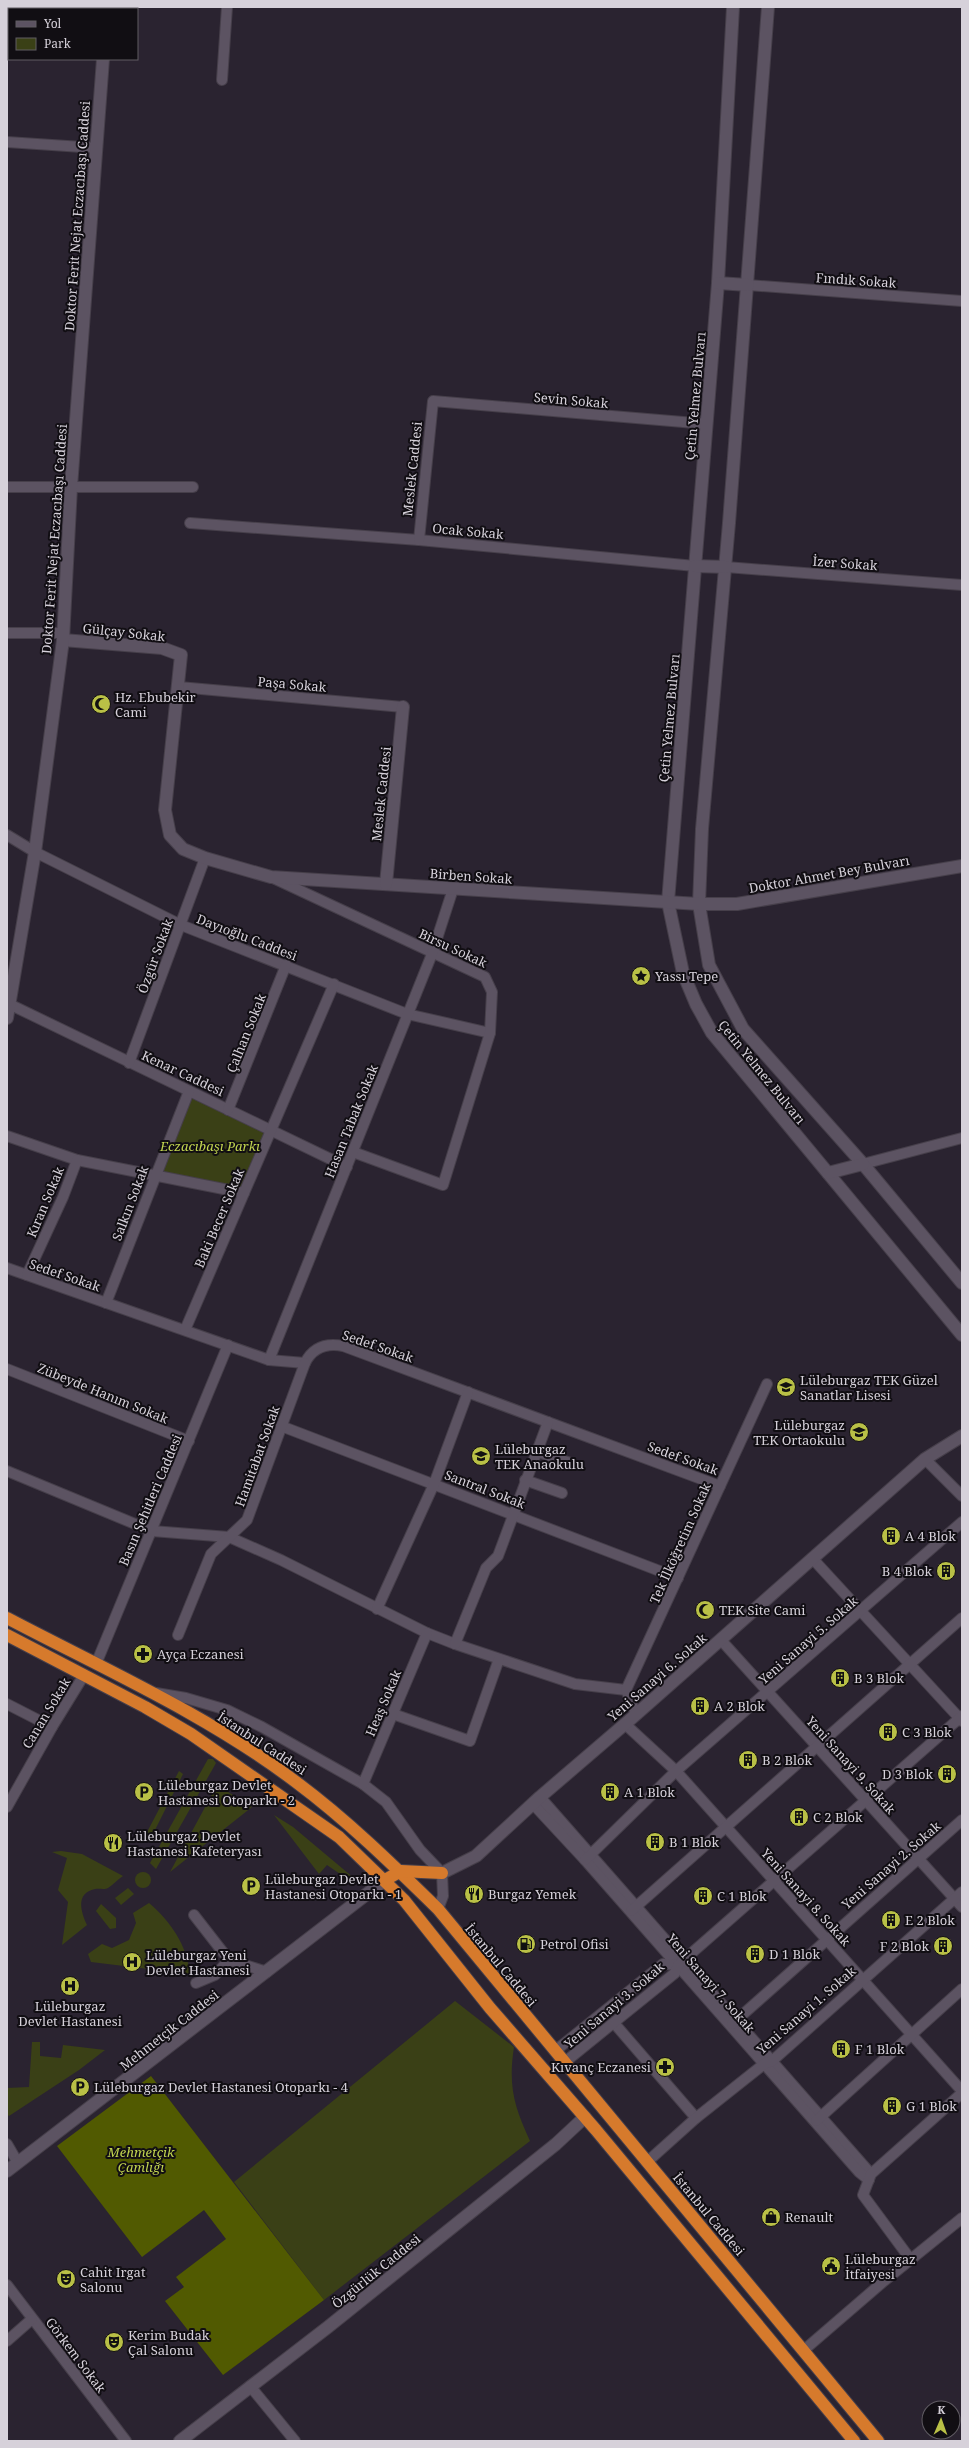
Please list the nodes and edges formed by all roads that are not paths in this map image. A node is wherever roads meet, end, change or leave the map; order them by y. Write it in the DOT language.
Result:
graph roads {
  1 [pos="227,7"];
  2 [pos="733,7"];
  3 [pos="768,7"];
  4 [pos="103,60"];
  5 [pos="222,80"];
  6 [pos="7,142"];
  7 [pos="97,148"];
  8 [pos="718,283"];
  9 [pos="748,285"];
  10 [pos="962,301"];
  11 [pos="433,401"];
  12 [pos="706,424"];
  13 [pos="193,486"];
  14 [pos="7,487"];
  15 [pos="70,487"];
  16 [pos="190,523"];
  17 [pos="419,540"];
  18 [pos="695,566"];
  19 [pos="726,567"];
  20 [pos="962,585"];
  21 [pos="7,633"];
  22 [pos="63,636"];
  23 [pos="179,688"];
  24 [pos="403,707"];
  25 [pos="7,835"];
  26 [pos="35,852"];
  27 [pos="205,858"];
  28 [pos="962,866"];
  29 [pos="271,877"];
  30 [pos="386,884"];
  31 [pos="454,889"];
  32 [pos="668,902"];
  33 [pos="699,904"];
  34 [pos="181,925"];
  35 [pos="432,954"];
  36 [pos="286,966"];
  37 [pos="334,984"];
  38 [pos="8,1003"];
  39 [pos="407,1014"];
  40 [pos="7,1018"];
  41 [pos="490,1033"];
  42 [pos="129,1063"];
  43 [pos="189,1091"];
  44 [pos="228,1110"];
  45 [pos="271,1130"];
  46 [pos="7,1136"];
  47 [pos="962,1138"];
  48 [pos="353,1152"];
  49 [pos="77,1160"];
  50 [pos="863,1164"];
  51 [pos="347,1167"];
  52 [pos="828,1173"];
  53 [pos="155,1175"];
  54 [pos="244,1193"];
  55 [pos="7,1268"];
  56 [pos="27,1275"];
  57 [pos="962,1283"];
  58 [pos="106,1303"];
  59 [pos="185,1330"];
  60 [pos="962,1335"];
  61 [pos="228,1345"];
  62 [pos="269,1360"];
  63 [pos="305,1363"];
  64 [pos="7,1369"];
  65 [pos="766,1384"];
  66 [pos="468,1392"];
  67 [pos="548,1422"];
  68 [pos="281,1426"];
  69 [pos="962,1436"];
  70 [pos="189,1441"];
  71 [pos="536,1451"];
  72 [pos="925,1459"];
  73 [pos="570,1463"];
  74 [pos="7,1471"];
  75 [pos="525,1480"];
  76 [pos="434,1484"];
  77 [pos="720,1486"];
  78 [pos="562,1493"];
  79 [pos="962,1496"];
  80 [pos="513,1514"];
  81 [pos="962,1522"];
  82 [pos="152,1531"];
  83 [pos="229,1537"];
  84 [pos="812,1558"];
  85 [pos="678,1578"];
  86 [pos="377,1608"];
  87 [pos="861,1612"];
  88 [pos="7,1618"];
  89 [pos="962,1618"];
  90 [pos="427,1633"];
  91 [pos="7,1635"];
  92 [pos="178,1635"];
  93 [pos="721,1640"];
  94 [pos="455,1644"];
  95 [pos="499,1659"];
  96 [pos="96,1664"];
  97 [pos="910,1664"];
  98 [pos="84,1675"];
  99 [pos="626,1690"];
  100 [pos="148,1691"];
  101 [pos="768,1692"];
  102 [pos="7,1704"];
  103 [pos="393,1714"];
  104 [pos="636,1714"];
  105 [pos="961,1718"];
  106 [pos="625,1724"];
  107 [pos="52,1727"];
  108 [pos="816,1746"];
  109 [pos="676,1771"];
  110 [pos="363,1784"];
  111 [pos="9,1800"];
  112 [pos="536,1800"];
  113 [pos="866,1800"];
  114 [pos="962,1820"];
  115 [pos="725,1826"];
  116 [pos="588,1856"];
  117 [pos="918,1859"];
  118 [pos="401,1871"];
  119 [pos="442,1873"];
  120 [pos="385,1880"];
  121 [pos="774,1880"];
  122 [pos="958,1895"];
  123 [pos="962,1907"];
  124 [pos="438,1909"];
  125 [pos="633,1909"];
  126 [pos="194,1914"];
  127 [pos="827,1939"];
  128 [pos="229,1960"];
  129 [pos="681,1962"];
  130 [pos="267,1972"];
  131 [pos="862,1979"];
  132 [pos="196,1983"];
  133 [pos="962,1989"];
  134 [pos="614,2023"];
  135 [pos="734,2023"];
  136 [pos="911,2035"];
  137 [pos="555,2051"];
  138 [pos="565,2062"];
  139 [pos="768,2062"];
  140 [pos="538,2065"];
  141 [pos="548,2077"];
  142 [pos="962,2092"];
  143 [pos="585,2117"];
  144 [pos="696,2118"];
  145 [pos="818,2119"];
  146 [pos="7,2144"];
  147 [pos="647,2162"];
  148 [pos="18,2163"];
  149 [pos="7,2171"];
  150 [pos="870,2177"];
  151 [pos="962,2218"];
  152 [pos="911,2260"];
  153 [pos="7,2285"];
  154 [pos="32,2319"];
  155 [pos="7,2341"];
  156 [pos="804,2350"];
  157 [pos="250,2386"];
  158 [pos="126,2441"];
  159 [pos="180,2441"];
  160 [pos="295,2441"];
  161 [pos="854,2441"];
  162 [pos="878,2441"];
  1 -- 5 [label="street"];
  2 -- 8 [label="street, Çetin Yelmez Bulvarı"];
  3 -- 9 [label="street, Çetin Yelmez Bulvarı"];
  4 -- 7 [label="street, Doktor Ferit Nejat Eczacıbaşı Caddesi"];
  6 -- 7 [label="street"];
  7 -- 15 [label="street, Doktor Ferit Nejat Eczacıbaşı Caddesi"];
  8 -- 9 [label="street"];
  8 -- 12 [label="street, Çetin Yelmez Bulvarı"];
  9 -- 10 [label="street, Fındık Sokak"];
  9 -- 19 [label="street, Çetin Yelmez Bulvarı"];
  11 -- 12 [label="street, Sevin Sokak"];
  11 -- 17 [label="street, Meslek Caddesi"];
  12 -- 18 [label="street, Çetin Yelmez Bulvarı"];
  13 -- 15 [label="street"];
  14 -- 15 [label="street"];
  15 -- 22 [label="street, Doktor Ferit Nejat Eczacıbaşı Caddesi"];
  16 -- 17 [label="street, Ocak Sokak"];
  17 -- 18 [label="street, Ocak Sokak"];
  18 -- 19 [label="street"];
  18 -- 32 [label="street, Çetin Yelmez Bulvarı"];
  19 -- 20 [label="street, İzer Sokak"];
  19 -- 33 [label="street, Çetin Yelmez Bulvarı"];
  21 -- 22 [label="street, Gülçay Sokak"];
  22 -- 23 [label="street, Gülçay Sokak"];
  22 -- 26 [label="street, Doktor Ferit Nejat Eczacıbaşı Caddesi"];
  23 -- 24 [label="street, Paşa Sokak"];
  23 -- 27 [label="street, Birsu Sokak"];
  24 -- 30 [label="street, Meslek Caddesi"];
  25 -- 26 [label="street, Dayıoğlu Caddesi"];
  26 -- 34 [label="street, Dayıoğlu Caddesi"];
  26 -- 38 [label="street, Doktor Ferit Nejat Eczacıbaşı Caddesi"];
  27 -- 29 [label="street, Birsu Sokak"];
  27 -- 34 [label="street, Özgür Sokak"];
  28 -- 33 [label="street, Doktor Ahmet Bey Bulvarı"];
  29 -- 30 [label="street, Birben Sokak"];
  29 -- 35 [label="street, Birsu Sokak"];
  30 -- 31 [label="street, Birben Sokak"];
  31 -- 32 [label="street, Birben Sokak"];
  31 -- 35 [label="street, Hasan Tabak Sokak"];
  32 -- 33 [label="street, Doktor Ahmet Bey Bulvarı"];
  32 -- 52 [label="street, Çetin Yelmez Bulvarı"];
  33 -- 50 [label="street, Çetin Yelmez Bulvarı"];
  34 -- 36 [label="street, Dayıoğlu Caddesi"];
  34 -- 42 [label="street, Özgür Sokak"];
  35 -- 39 [label="street, Hasan Tabak Sokak"];
  35 -- 41 [label="street, Birsu Sokak"];
  36 -- 37 [label="street, Dayıoğlu Caddesi"];
  36 -- 44 [label="street, Çalhan Sokak"];
  37 -- 39 [label="street, Dayıoğlu Caddesi"];
  37 -- 45 [label="street, Baki Becer Sokak"];
  38 -- 40 [label="street, Doktor Ferit Nejat Eczacıbaşı Caddesi"];
  38 -- 42 [label="street, Kenar Caddesi"];
  39 -- 41 [label="street, Dayıoğlu Caddesi"];
  39 -- 48 [label="street, Hasan Tabak Sokak"];
  41 -- 48 [label="street, Birsu Sokak"];
  42 -- 43 [label="street, Kenar Caddesi"];
  43 -- 44 [label="street, Kenar Caddesi"];
  43 -- 53 [label="street, Salkın Sokak"];
  44 -- 45 [label="street, Kenar Caddesi"];
  45 -- 51 [label="street, Kenar Caddesi"];
  45 -- 54 [label="street, Baki Becer Sokak"];
  46 -- 49 [label="street"];
  47 -- 50 [label="street"];
  48 -- 51 [label="street, Hasan Tabak Sokak"];
  49 -- 53 [label="street"];
  49 -- 56 [label="street, Kıran Sokak"];
  50 -- 52 [label="street"];
  50 -- 57 [label="street, Çetin Yelmez Bulvarı"];
  51 -- 62 [label="street, Hasan Tabak Sokak"];
  52 -- 60 [label="street, Çetin Yelmez Bulvarı"];
  53 -- 54 [label="street"];
  53 -- 58 [label="street, Salkın Sokak"];
  54 -- 59 [label="street, Baki Becer Sokak"];
  55 -- 56 [label="street, Sedef Sokak"];
  56 -- 58 [label="street, Sedef Sokak"];
  58 -- 59 [label="street, Sedef Sokak"];
  59 -- 61 [label="street, Sedef Sokak"];
  61 -- 62 [label="street, Sedef Sokak"];
  61 -- 70 [label="street, Basın Şehitleri Caddesi"];
  62 -- 63 [label="street, Sedef Sokak"];
  63 -- 66 [label="street, Sedef Sokak"];
  63 -- 68 [label="street, Hamitabat Sokak"];
  64 -- 70 [label="street, Zübeyde Hanım Sokak"];
  65 -- 77 [label="street, Tek İlköğretim Sokak"];
  66 -- 67 [label="street, Sedef Sokak"];
  66 -- 76 [label="street"];
  67 -- 71 [label="street"];
  67 -- 77 [label="street, Sedef Sokak"];
  68 -- 76 [label="street, Santral Sokak"];
  68 -- 83 [label="street, Hamitabat Sokak"];
  69 -- 72 [label="street, Yeni Sanayi 6. Sokak"];
  70 -- 82 [label="street, Basın Şehitleri Caddesi"];
  71 -- 73 [label="street"];
  71 -- 75 [label="street"];
  72 -- 79 [label="street"];
  72 -- 84 [label="street, Yeni Sanayi 6. Sokak"];
  74 -- 82 [label="street"];
  75 -- 78 [label="street"];
  75 -- 80 [label="street"];
  76 -- 80 [label="street, Santral Sokak"];
  76 -- 86 [label="street"];
  77 -- 85 [label="street, Tek İlköğretim Sokak"];
  80 -- 85 [label="street, Santral Sokak"];
  80 -- 94 [label="street"];
  81 -- 87 [label="street, Yeni Sanayi 5. Sokak"];
  82 -- 83 [label="street"];
  82 -- 96 [label="street, Basın Şehitleri Caddesi"];
  83 -- 86 [label="street"];
  83 -- 92 [label="street, Hamitabat Sokak"];
  84 -- 87 [label="street"];
  84 -- 93 [label="street, Yeni Sanayi 6. Sokak"];
  85 -- 99 [label="street, Tek İlköğretim Sokak"];
  86 -- 90 [label="street"];
  87 -- 97 [label="street"];
  87 -- 101 [label="street, Yeni Sanayi 5. Sokak"];
  88 -- 96 [label="highway, İstanbul Caddesi"];
  89 -- 97 [label="street"];
  90 -- 94 [label="street"];
  90 -- 103 [label="street, Heaş Sokak"];
  91 -- 98 [label="highway"];
  93 -- 101 [label="street, Yeni Sanayi 9. Sokak"];
  93 -- 104 [label="street, Yeni Sanayi 6. Sokak"];
  94 -- 95 [label="street"];
  95 -- 99 [label="street"];
  95 -- 103 [label="street"];
  96 -- 100 [label="highway, İstanbul Caddesi"];
  97 -- 105 [label="street"];
  97 -- 108 [label="street"];
  98 -- 107 [label="street, Canan Sokak"];
  98 -- 120 [label="highway"];
  99 -- 104 [label="street"];
  100 -- 110 [label="street"];
  100 -- 118 [label="highway, İstanbul Caddesi"];
  101 -- 108 [label="street, Yeni Sanayi 9. Sokak"];
  101 -- 109 [label="street, Yeni Sanayi 5. Sokak"];
  102 -- 107 [label="street"];
  103 -- 110 [label="street, Heaş Sokak"];
  104 -- 106 [label="street, Yeni Sanayi 6. Sokak"];
  105 -- 113 [label="street, Yeni Sanayi 3. Sokak"];
  106 -- 109 [label="street, Yeni Sanayi 8. Sokak"];
  106 -- 112 [label="street, Yeni Sanayi 6. Sokak"];
  107 -- 111 [label="street, Canan Sokak"];
  108 -- 113 [label="street, Yeni Sanayi 9. Sokak"];
  108 -- 115 [label="street"];
  109 -- 115 [label="street, Yeni Sanayi 8. Sokak"];
  109 -- 116 [label="street, Yeni Sanayi 5. Sokak"];
  110 -- 119 [label="street"];
  112 -- 116 [label="street, Yeni Sanayi 7. Sokak"];
  112 -- 119 [label="street, Yeni Sanayi 6. Sokak"];
  113 -- 117 [label="street, Yeni Sanayi 9. Sokak"];
  113 -- 121 [label="street, Yeni Sanayi 3. Sokak"];
  114 -- 117 [label="street, Yeni Sanayi 2. Sokak"];
  115 -- 121 [label="street, Yeni Sanayi 8. Sokak"];
  115 -- 125 [label="street"];
  116 -- 125 [label="street, Yeni Sanayi 7. Sokak"];
  117 -- 122 [label="street, Yeni Sanayi 9. Sokak"];
  117 -- 127 [label="street, Yeni Sanayi 2. Sokak"];
  118 -- 119 [label="highway"];
  118 -- 120 [label="highway"];
  118 -- 124 [label="highway, İstanbul Caddesi"];
  119 -- 124 [label="street"];
  120 -- 130 [label="street, Mehmetçik Caddesi"];
  120 -- 140 [label="highway"];
  121 -- 127 [label="street, Yeni Sanayi 8. Sokak"];
  121 -- 129 [label="street, Yeni Sanayi 3. Sokak"];
  122 -- 123 [label="street, Yeni Sanayi 9. Sokak"];
  122 -- 131 [label="street, Yeni Sanayi 1. Sokak"];
  124 -- 137 [label="highway, İstanbul Caddesi"];
  125 -- 129 [label="street, Yeni Sanayi 7. Sokak"];
  126 -- 128 [label="street"];
  127 -- 131 [label="street, Yeni Sanayi 8. Sokak"];
  127 -- 135 [label="street, Yeni Sanayi 2. Sokak"];
  128 -- 130 [label="street"];
  128 -- 132 [label="street"];
  129 -- 134 [label="street, Yeni Sanayi 3. Sokak"];
  129 -- 135 [label="street, Yeni Sanayi 7. Sokak"];
  129 -- 137 [label="street, Yeni Sanayi 3. Sokak"];
  130 -- 148 [label="street, Mehmetçik Caddesi"];
  131 -- 136 [label="street, Yeni Sanayi 8. Sokak"];
  131 -- 139 [label="street, Yeni Sanayi 1. Sokak"];
  133 -- 136 [label="street"];
  134 -- 138 [label="street, Yeni Sanayi 3. Sokak"];
  134 -- 144 [label="street"];
  135 -- 139 [label="street, Yeni Sanayi 7. Sokak"];
  136 -- 142 [label="street, Yeni Sanayi 8. Sokak"];
  136 -- 145 [label="street"];
  137 -- 138 [label="highway, İstanbul Caddesi"];
  137 -- 140 [label="highway"];
  138 -- 141 [label="highway"];
  138 -- 147 [label="highway, İstanbul Caddesi"];
  139 -- 144 [label="street, Yeni Sanayi 1. Sokak"];
  139 -- 145 [label="street, Yeni Sanayi 7. Sokak"];
  140 -- 141 [label="highway"];
  141 -- 143 [label="highway"];
  142 -- 150 [label="street"];
  143 -- 157 [label="street, Özgürlük Caddesi"];
  143 -- 161 [label="highway"];
  144 -- 147 [label="street, Yeni Sanayi 1. Sokak"];
  145 -- 150 [label="street, Yeni Sanayi 7. Sokak"];
  146 -- 148 [label="street"];
  147 -- 156 [label="highway, İstanbul Caddesi"];
  148 -- 149 [label="street, Mehmetçik Caddesi"];
  150 -- 152 [label="street"];
  151 -- 152 [label="street"];
  152 -- 156 [label="street"];
  153 -- 154 [label="street, Görkem Sokak"];
  154 -- 155 [label="street"];
  154 -- 158 [label="street, Görkem Sokak"];
  156 -- 162 [label="highway, İstanbul Caddesi"];
  157 -- 159 [label="street, Özgürlük Caddesi"];
  157 -- 160 [label="street"];
}
